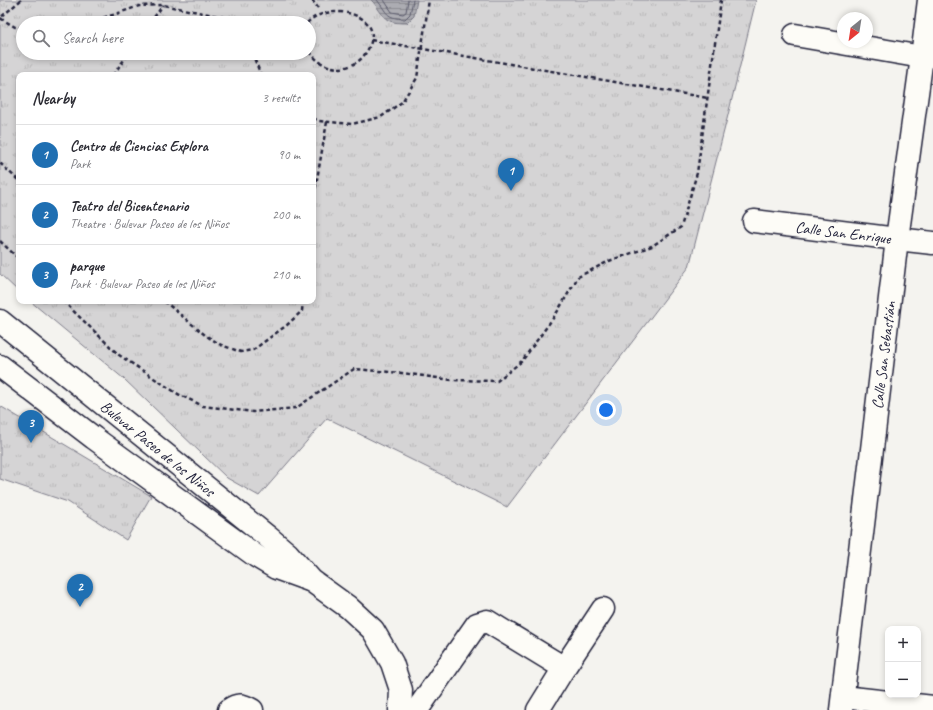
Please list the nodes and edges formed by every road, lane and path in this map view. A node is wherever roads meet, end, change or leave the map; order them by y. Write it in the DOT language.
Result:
graph roads {
  1 [pos="21,0"];
  2 [pos="312,0"];
  3 [pos="429,0"];
  4 [pos="721,0"];
  5 [pos="929,0"];
  6 [pos="163,5"];
  7 [pos="322,6"];
  8 [pos="318,8"];
  9 [pos="314,12"];
  10 [pos="109,16"];
  11 [pos="155,16"];
  12 [pos="218,16"];
  13 [pos="366,16"];
  14 [pos="16,27"];
  15 [pos="795,35"];
  16 [pos="371,40"];
  17 [pos="422,49"];
  18 [pos="922,57"];
  19 [pos="316,59"];
  20 [pos="124,60"];
  21 [pos="255,60"];
  22 [pos="115,72"];
  23 [pos="260,72"];
  24 [pos="708,98"];
  25 [pos="316,120"];
  26 [pos="327,122"];
  27 [pos="0,163"];
  28 [pos="16,178"];
  29 [pos="316,185"];
  30 [pos="754,221"];
  31 [pos="897,239"];
  32 [pos="0,241"];
  33 [pos="933,243"];
  34 [pos="16,256"];
  35 [pos="66,304"];
  36 [pos="168,304"];
  37 [pos="303,304"];
  38 [pos="0,321"];
  39 [pos="0,366"];
  40 [pos="312,581"];
  41 [pos="603,609"];
  42 [pos="564,668"];
  43 [pos="842,703"];
  44 [pos="548,707"];
  45 [pos="933,707"];
  46 [pos="229,710"];
  47 [pos="252,710"];
  48 [pos="400,710"];
  49 [pos="417,710"];
  1 -- 14 [label="path"];
  2 -- 8 [label="path"];
  3 -- 17 [label="path"];
  4 -- 24 [label="path"];
  5 -- 18 [label="street, Calle San Sebastián"];
  6 -- 10 [label="path"];
  6 -- 11 [label="path"];
  6 -- 12 [label="path"];
  7 -- 8 [label="path"];
  8 -- 9 [label="path"];
  13 -- 16 [label="path"];
  15 -- 18 [label="street"];
  16 -- 17 [label="path"];
  16 -- 19 [label="path"];
  17 -- 24 [label="path"];
  17 -- 26 [label="path"];
  18 -- 31 [label="street, Calle San Sebastián"];
  20 -- 22 [label="path"];
  21 -- 23 [label="path"];
  24 -- 35 [label="path"];
  25 -- 26 [label="path"];
  26 -- 29 [label="path"];
  27 -- 28 [label="path"];
  30 -- 31 [label="street, Calle San Enrique"];
  31 -- 33 [label="street, Calle San Enrique"];
  31 -- 43 [label="street, Calle San Sebastián"];
  32 -- 34 [label="path"];
  36 -- 37 [label="path"];
  38 -- 40 [label="street, Bulevar Paseo de los Niños"];
  39 -- 40 [label="street, Bulevar Paseo de los Niños"];
  40 -- 48 [label="street, Bulevar Paseo de los Niños"];
  41 -- 42 [label="street"];
  42 -- 44 [label="street"];
  42 -- 49 [label="street"];
  43 -- 45 [label="street"];
  46 -- 47 [label="street"];
}
